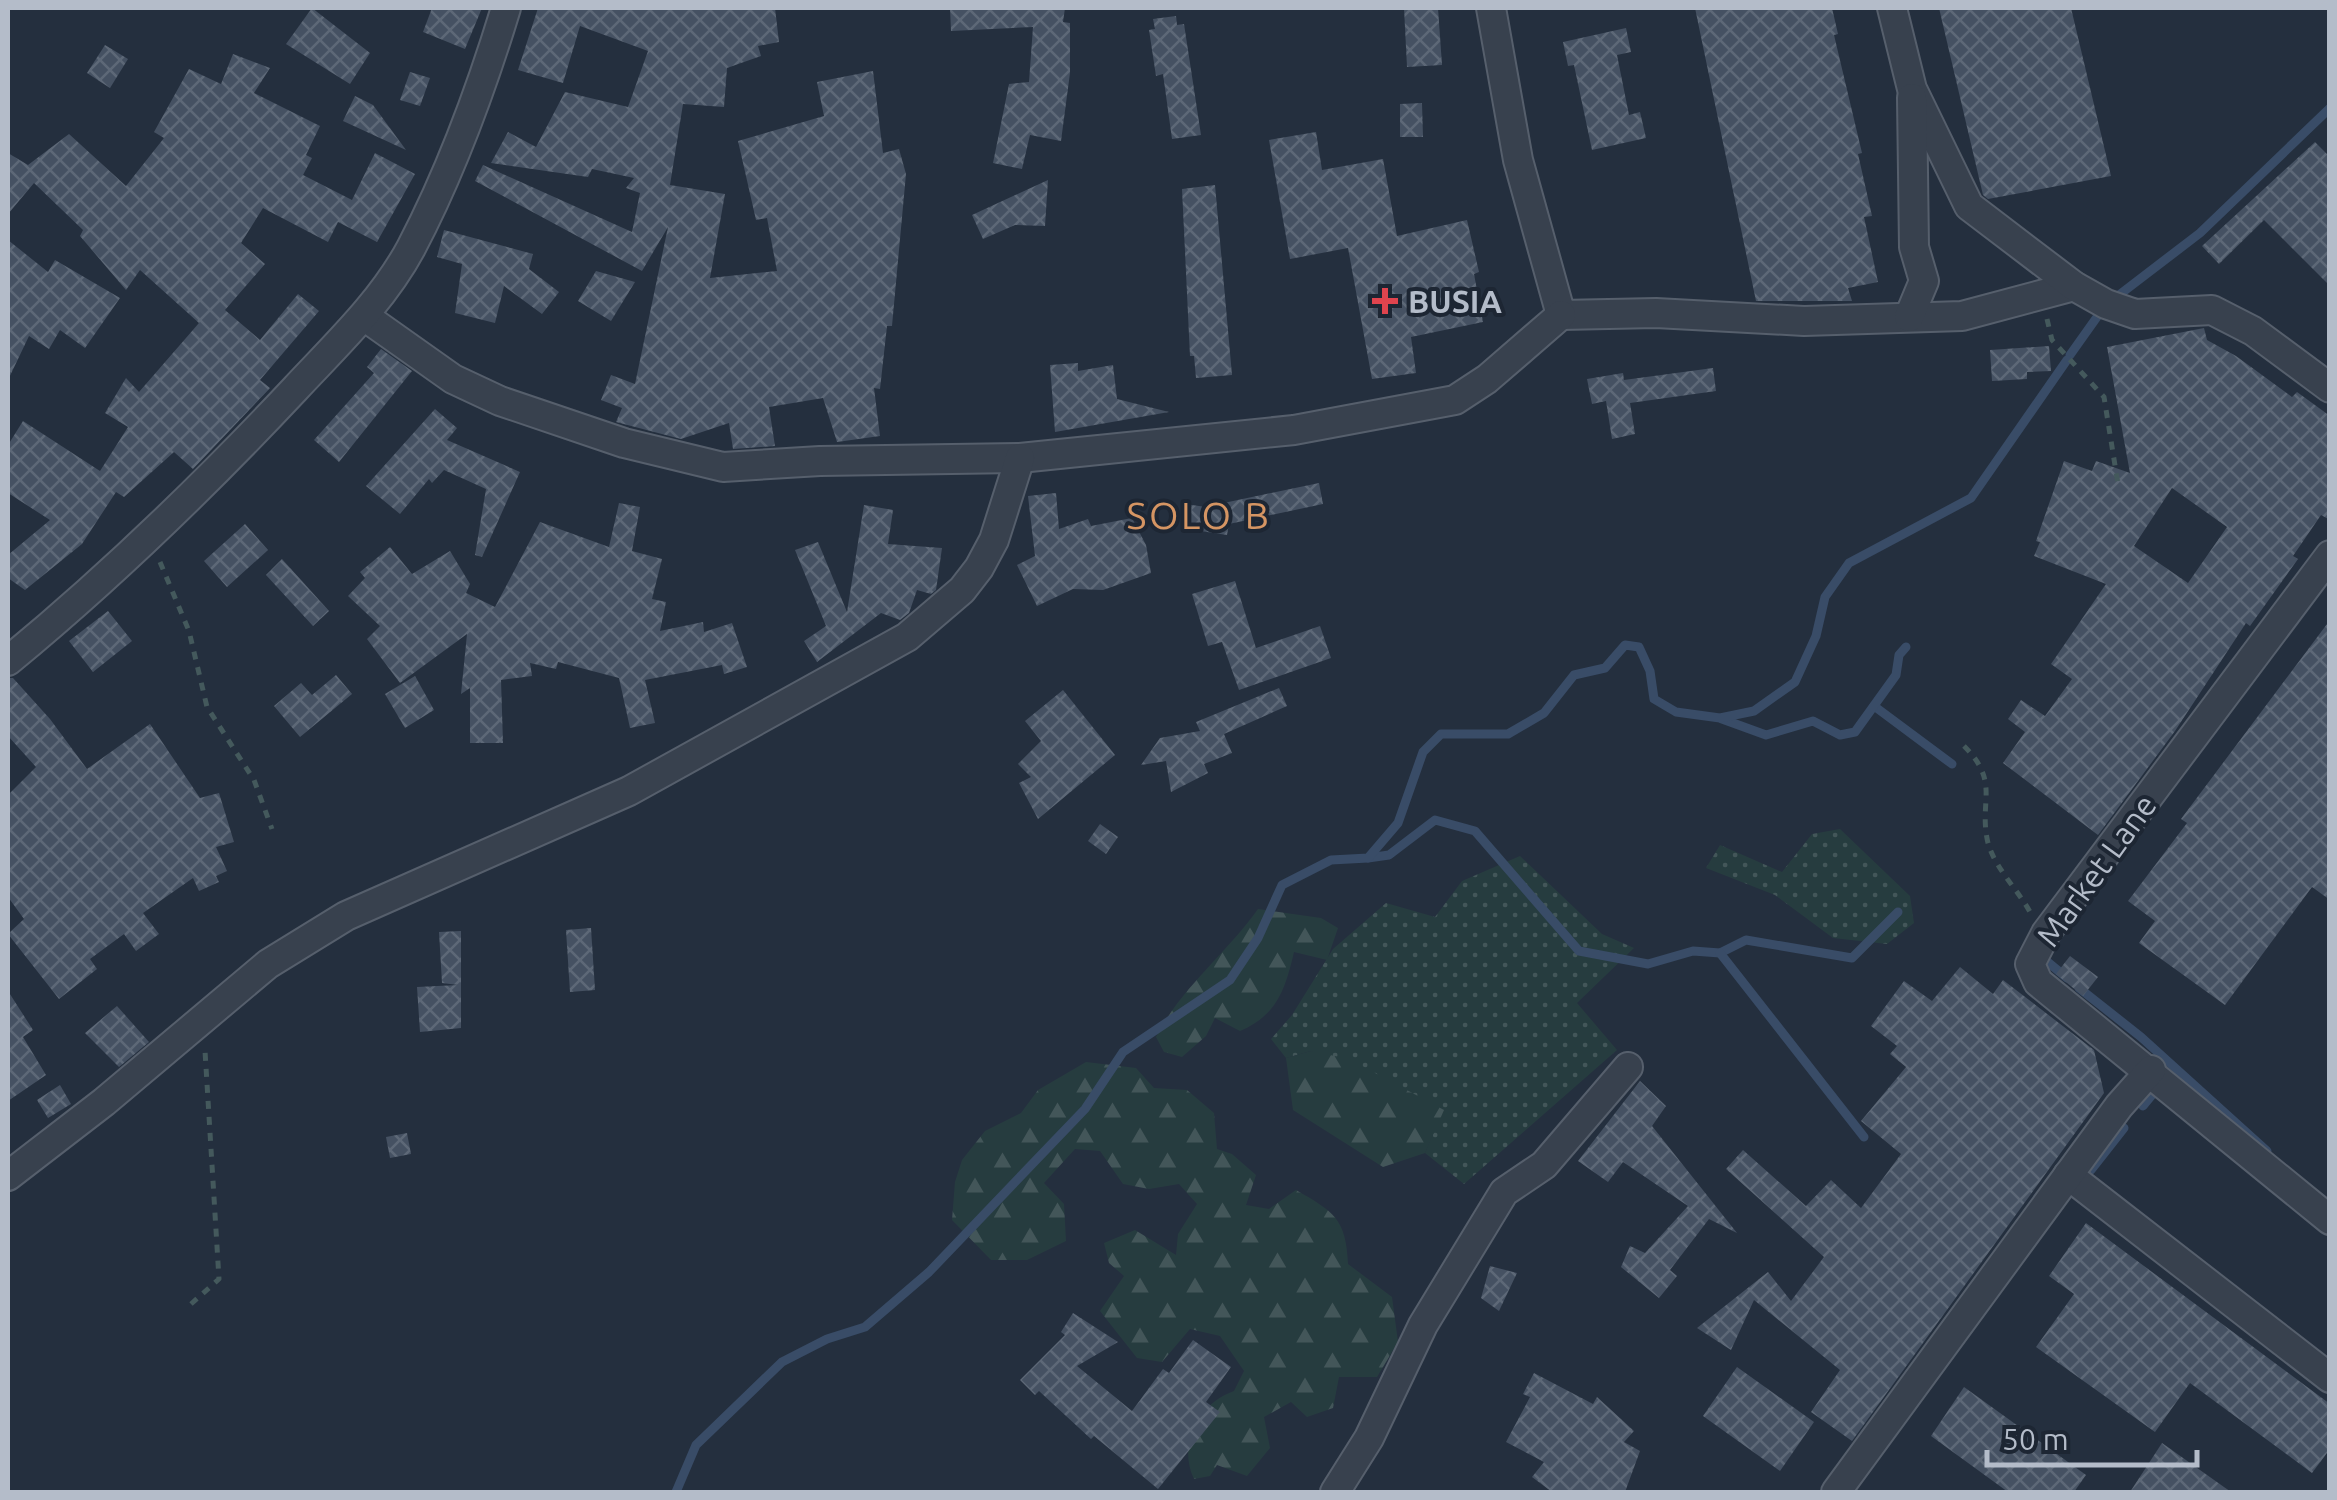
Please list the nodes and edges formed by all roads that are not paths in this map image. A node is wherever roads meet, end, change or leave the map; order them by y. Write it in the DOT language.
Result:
graph roads {
  1 [pos="506,8"];
  2 [pos="1491,8"];
  3 [pos="1892,8"];
  4 [pos="1912,89"];
  5 [pos="2074,286"];
  6 [pos="1561,314"];
  7 [pos="364,316"];
  8 [pos="1910,318"];
  9 [pos="2330,388"];
  10 [pos="1020,458"];
  11 [pos="2330,555"];
  12 [pos="8,661"];
  13 [pos="1628,1067"];
  14 [pos="2151,1070"];
  15 [pos="2068,1175"];
  16 [pos="8,1176"];
  17 [pos="2330,1220"];
  18 [pos="2330,1378"];
  19 [pos="1335,1492"];
  20 [pos="1836,1492"];
  1 -- 7 [label="street"];
  2 -- 6 [label="street"];
  3 -- 4 [label="street"];
  4 -- 5 [label="street"];
  4 -- 8 [label="street"];
  5 -- 8 [label="street"];
  5 -- 9 [label="street"];
  6 -- 8 [label="street"];
  6 -- 10 [label="street"];
  7 -- 10 [label="street"];
  7 -- 12 [label="street"];
  10 -- 16 [label="street"];
  11 -- 14 [label="street, Market Lane"];
  13 -- 19 [label="street"];
  14 -- 15 [label="street"];
  14 -- 17 [label="street, Market Lane"];
  15 -- 18 [label="street"];
  15 -- 20 [label="street"];
}
